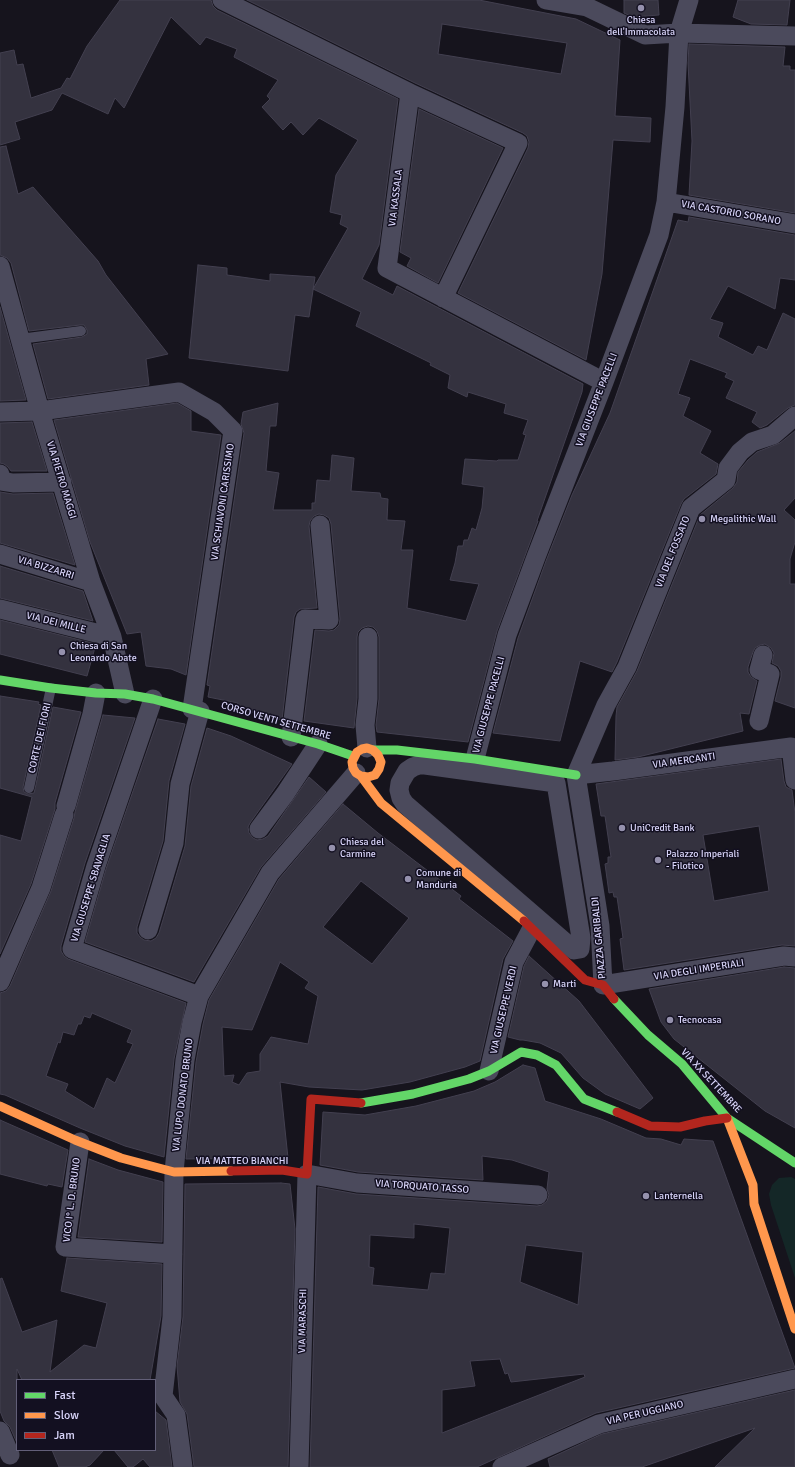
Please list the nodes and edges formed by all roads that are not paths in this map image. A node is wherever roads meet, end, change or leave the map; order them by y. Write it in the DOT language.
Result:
graph roads {
  1 [pos="222,0"];
  2 [pos="546,0"];
  3 [pos="689,0"];
  4 [pos="679,32"];
  5 [pos="795,36"];
  6 [pos="410,93"];
  7 [pos="666,202"];
  8 [pos="795,224"];
  9 [pos="0,266"];
  10 [pos="443,298"];
  11 [pos="81,331"];
  12 [pos="20,339"];
  13 [pos="604,382"];
  14 [pos="40,411"];
  15 [pos="0,412"];
  16 [pos="795,416"];
  17 [pos="0,474"];
  18 [pos="62,482"];
  19 [pos="320,525"];
  20 [pos="0,554"];
  21 [pos="91,582"];
  22 [pos="0,609"];
  23 [pos="112,637"];
  24 [pos="368,637"];
  25 [pos="763,655"];
  26 [pos="0,680"];
  27 [pos="51,688"];
  28 [pos="96,693"];
  29 [pos="125,694"];
  30 [pos="153,699"];
  31 [pos="196,710"];
  32 [pos="759,721"];
  33 [pos="291,737"];
  34 [pos="318,744"];
  35 [pos="793,748"];
  36 [pos="474,759"];
  37 [pos="362,761"];
  38 [pos="576,774"];
  39 [pos="795,780"];
  40 [pos="556,783"];
  41 [pos="29,788"];
  42 [pos="259,829"];
  43 [pos="532,928"];
  44 [pos="148,930"];
  45 [pos="795,957"];
  46 [pos="0,982"];
  47 [pos="603,985"];
  48 [pos="199,996"];
  49 [pos="489,1071"];
  50 [pos="0,1106"];
  51 [pos="727,1118"];
  52 [pos="80,1142"];
  53 [pos="776,1160"];
  54 [pos="792,1161"];
  55 [pos="174,1172"];
  56 [pos="757,1173"];
  57 [pos="307,1174"];
  58 [pos="753,1184"];
  59 [pos="538,1195"];
  60 [pos="173,1254"];
  61 [pos="795,1329"];
  62 [pos="795,1379"];
  63 [pos="159,1398"];
  64 [pos="0,1431"];
  65 [pos="12,1455"];
  66 [pos="182,1467"];
  67 [pos="299,1467"];
  68 [pos="502,1467"];
  1 -- 6 [label="street"];
  2 -- 4 [label="street"];
  3 -- 4 [label="street, VIA GIUSEPPE PACELLI"];
  4 -- 5 [label="street"];
  4 -- 7 [label="street, VIA GIUSEPPE PACELLI"];
  6 -- 10 [label="street, VIA KASSALA"];
  6 -- 10 [label="street"];
  7 -- 8 [label="street, VIA CASTORIO SORANO"];
  7 -- 13 [label="street, VIA GIUSEPPE PACELLI"];
  9 -- 12 [label="street, VIA PIETRO MAGGI"];
  10 -- 13 [label="street, VIA KASSALA"];
  11 -- 12 [label="lane"];
  12 -- 14 [label="street, VIA PIETRO MAGGI"];
  13 -- 36 [label="street, VIA GIUSEPPE PACELLI"];
  14 -- 15 [label="street"];
  14 -- 18 [label="street, VIA PIETRO MAGGI"];
  14 -- 31 [label="street, VIA SCHIAVONI CARISSIMO"];
  16 -- 38 [label="street, VIA DEL FOSSATO"];
  17 -- 18 [label="street"];
  18 -- 21 [label="street, VIA PIETRO MAGGI"];
  19 -- 33 [label="street"];
  20 -- 21 [label="street, VIA BIZZARRI"];
  21 -- 23 [label="street, VIA PIETRO MAGGI"];
  22 -- 23 [label="street, VIA DEI MILLE"];
  23 -- 29 [label="street, VIA PIETRO MAGGI"];
  24 -- 37 [label="street"];
  25 -- 32 [label="street"];
  26 -- 27 [label="street"];
  27 -- 28 [label="street"];
  27 -- 41 [label="lane, CORTE DEI FIORI"];
  28 -- 29 [label="street, CORSO VENTI SETTEMBRE"];
  28 -- 46 [label="street"];
  29 -- 30 [label="street, CORSO VENTI SETTEMBRE"];
  30 -- 31 [label="street, CORSO VENTI SETTEMBRE"];
  30 -- 48 [label="street, VIA GIUSEPPE SBAVAGLIA"];
  31 -- 33 [label="street, CORSO VENTI SETTEMBRE"];
  31 -- 44 [label="street"];
  33 -- 34 [label="street, CORSO VENTI SETTEMBRE"];
  34 -- 37 [label="street, CORSO VENTI SETTEMBRE"];
  34 -- 42 [label="street"];
  35 -- 38 [label="street, VIA MERCANTI"];
  35 -- 39 [label="street"];
  36 -- 37 [label="street"];
  36 -- 38 [label="street"];
  37 -- 43 [label="street, PIAZZA GARIBALDI"];
  37 -- 48 [label="street, VIA LUPO DONATO BRUNO"];
  38 -- 47 [label="street, PIAZZA GARIBALDI"];
  40 -- 40 [label="street, PIAZZA GARIBALDI"];
  43 -- 47 [label="street, PIAZZA GARIBALDI"];
  43 -- 49 [label="street, VIA GIUSEPPE VERDI"];
  45 -- 47 [label="street, VIA DEGLI IMPERIALI"];
  47 -- 51 [label="street, VIA XX SETTEMBRE"];
  48 -- 55 [label="street, VIA LUPO DONATO BRUNO"];
  49 -- 51 [label="street"];
  49 -- 57 [label="street"];
  50 -- 52 [label="street, VIA MATTEO BIANCHI"];
  51 -- 54 [label="street, VIA XX SETTEMBRE"];
  51 -- 58 [label="street"];
  52 -- 55 [label="street, VIA MATTEO BIANCHI"];
  52 -- 60 [label="street, VICO I° L. D. BRUNO"];
  53 -- 54 [label="street"];
  55 -- 57 [label="street, VIA MATTEO BIANCHI"];
  55 -- 60 [label="street, VIA LUPO DONATO BRUNO"];
  56 -- 58 [label="street"];
  57 -- 59 [label="street, VIA TORQUATO TASSO"];
  57 -- 67 [label="street, VIA MARASCHI"];
  58 -- 61 [label="street"];
  60 -- 63 [label="street, VIA LUPO DONATO BRUNO"];
  62 -- 68 [label="street, VIA PER UGGIANO"];
  63 -- 66 [label="street"];
  64 -- 65 [label="street"];
}
